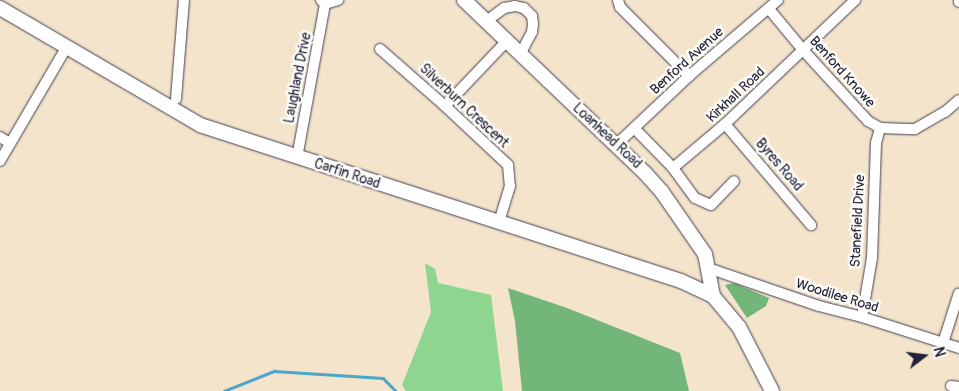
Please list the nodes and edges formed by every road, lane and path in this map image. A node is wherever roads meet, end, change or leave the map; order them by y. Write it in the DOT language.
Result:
graph roads {
  1 [pos="184,0"];
  2 [pos="338,0"];
  3 [pos="464,0"];
  4 [pos="618,0"];
  5 [pos="778,0"];
  6 [pos="855,0"];
  7 [pos="323,2"];
  8 [pos="0,8"];
  9 [pos="769,9"];
  10 [pos="485,22"];
  11 [pos="506,42"];
  12 [pos="66,48"];
  13 [pos="380,49"];
  14 [pos="803,50"];
  15 [pos="520,55"];
  16 [pos="688,76"];
  17 [pos="176,99"];
  18 [pos="959,100"];
  19 [pos="445,106"];
  20 [pos="725,124"];
  21 [pos="634,128"];
  22 [pos="880,128"];
  23 [pos="0,137"];
  24 [pos="10,143"];
  25 [pos="616,145"];
  26 [pos="297,158"];
  27 [pos="0,161"];
  28 [pos="673,168"];
  29 [pos="734,181"];
  30 [pos="499,223"];
  31 [pos="811,224"];
  32 [pos="708,268"];
  33 [pos="959,293"];
  34 [pos="713,296"];
  35 [pos="862,317"];
  36 [pos="943,343"];
  37 [pos="959,348"];
  38 [pos="772,391"];
  1 -- 17 [label="street"];
  2 -- 7 [label="street"];
  3 -- 10 [label="main road, Loanhead Road"];
  4 -- 16 [label="street"];
  5 -- 9 [label="street, Benford Avenue"];
  6 -- 14 [label="street, Kirkhall Road"];
  7 -- 26 [label="street, Laughland Drive"];
  8 -- 12 [label="main road, Carfin Road"];
  9 -- 14 [label="street, Benford Knowe"];
  9 -- 16 [label="street, Benford Avenue"];
  10 -- 11 [label="main road, Loanhead Road"];
  10 -- 15 [label="street"];
  11 -- 15 [label="main road, Loanhead Road"];
  11 -- 19 [label="street"];
  12 -- 24 [label="street"];
  12 -- 26 [label="main road, Carfin Road"];
  13 -- 19 [label="street, Silverburn Crescent"];
  14 -- 20 [label="street, Kirkhall Road"];
  14 -- 22 [label="street, Benford Knowe"];
  15 -- 25 [label="main road, Loanhead Road"];
  16 -- 21 [label="street, Benford Avenue"];
  18 -- 22 [label="street"];
  19 -- 30 [label="street, Silverburn Crescent"];
  20 -- 28 [label="street, Kirkhall Road"];
  20 -- 31 [label="street, Byres Road"];
  21 -- 25 [label="street, Benford Avenue"];
  21 -- 28 [label="street"];
  22 -- 35 [label="street, Stanefield Drive"];
  23 -- 24 [label="street"];
  24 -- 27 [label="street"];
  25 -- 32 [label="main road, Loanhead Road"];
  26 -- 30 [label="main road, Carfin Road"];
  28 -- 29 [label="street"];
  30 -- 34 [label="main road, Carfin Road"];
  32 -- 34 [label="main road, Loanhead Road"];
  32 -- 35 [label="street, Woodilee Road"];
  33 -- 36 [label="street"];
  34 -- 38 [label="main road"];
  35 -- 36 [label="street, Woodilee Road"];
  36 -- 37 [label="street, Woodilee Road"];
}
